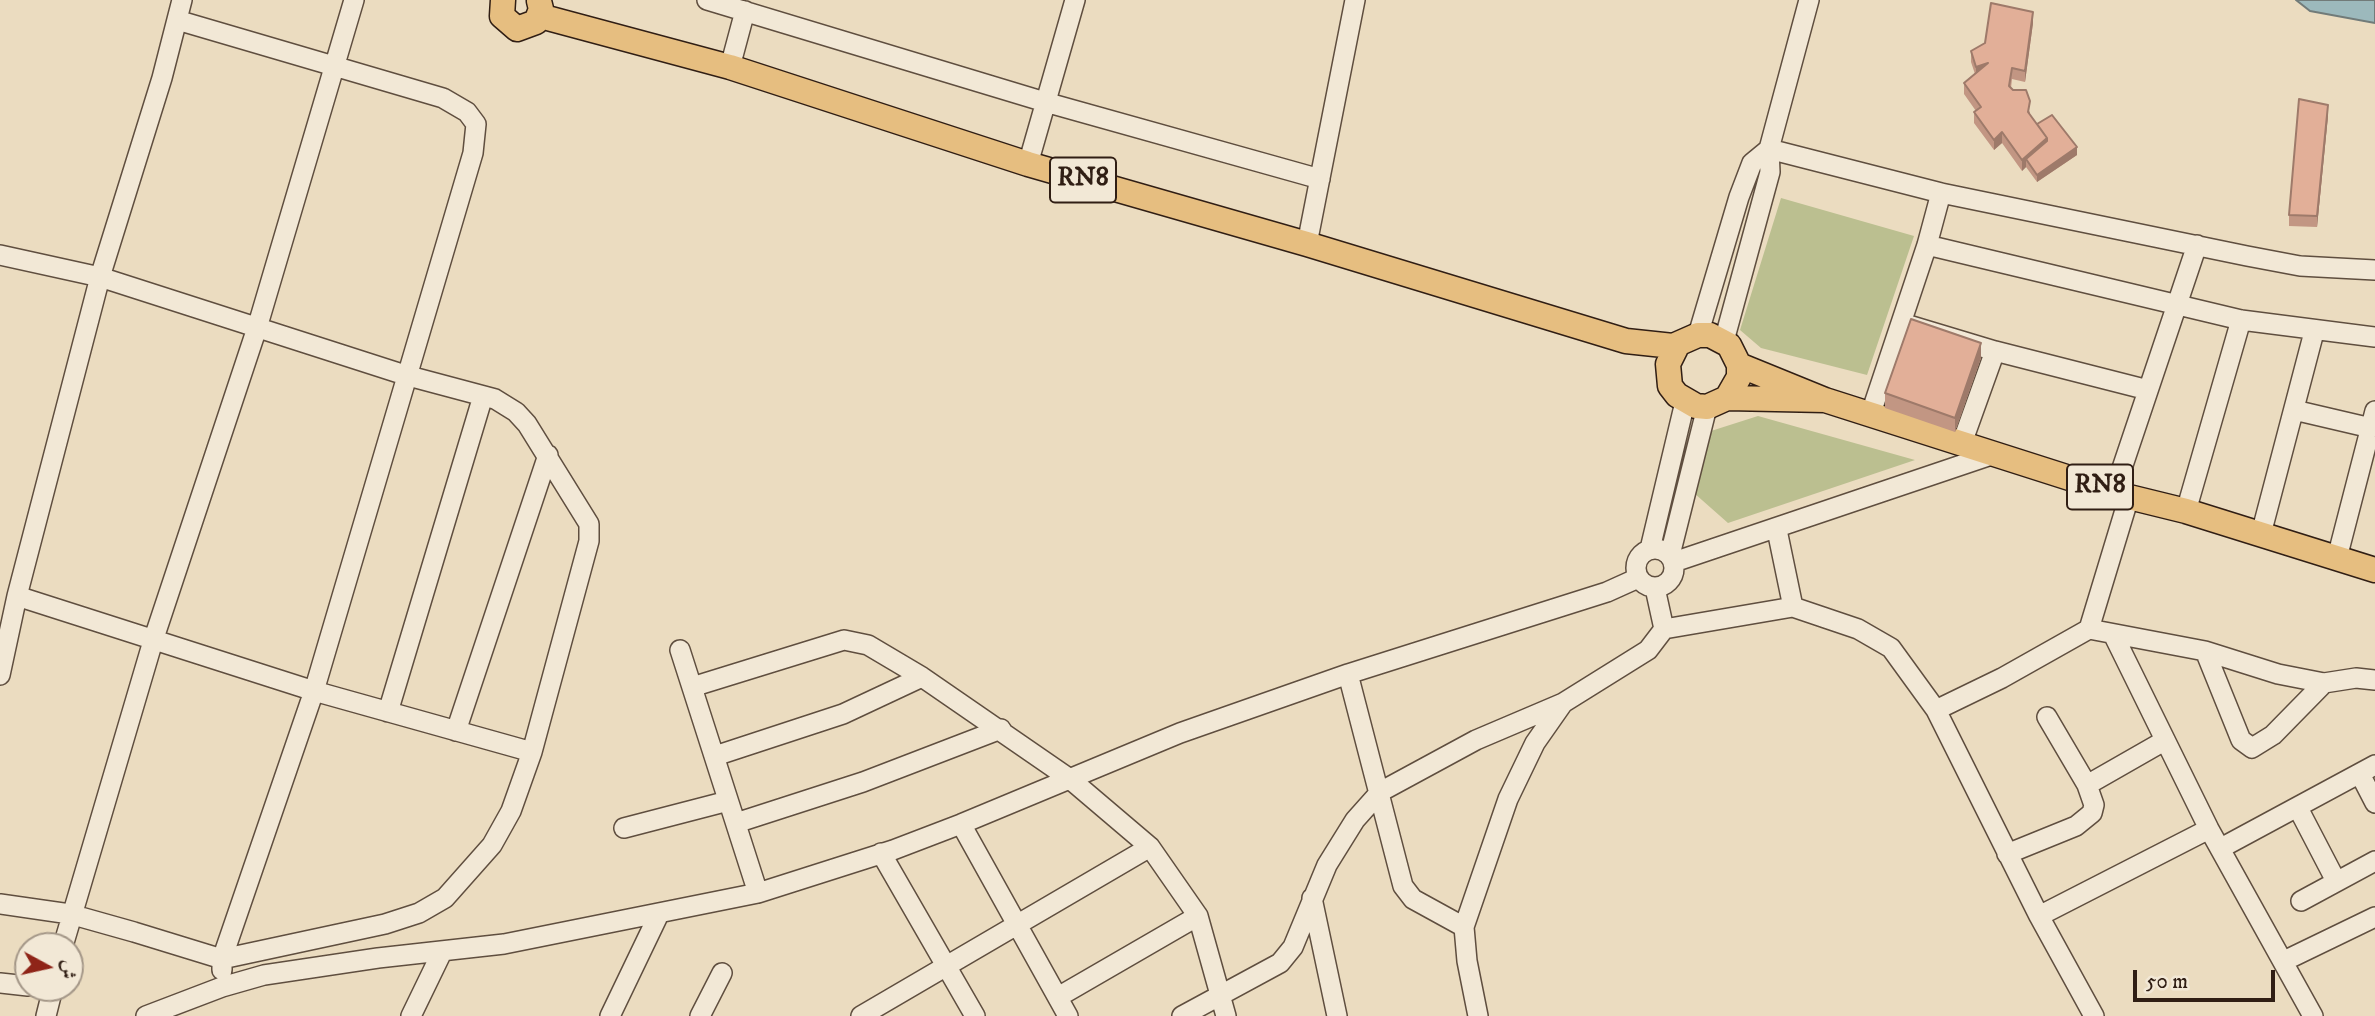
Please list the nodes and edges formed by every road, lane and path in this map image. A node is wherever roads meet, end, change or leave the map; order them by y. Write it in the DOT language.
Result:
graph roads {
  1 [pos="182,0"];
  2 [pos="354,0"];
  3 [pos="707,0"];
  4 [pos="1075,0"];
  5 [pos="1355,0"];
  6 [pos="1809,0"];
  7 [pos="500,1"];
  8 [pos="539,8"];
  9 [pos="745,12"];
  10 [pos="177,20"];
  11 [pos="334,65"];
  12 [pos="730,67"];
  13 [pos="1045,102"];
  14 [pos="1769,149"];
  15 [pos="1028,164"];
  16 [pos="1320,178"];
  17 [pos="1941,193"];
  18 [pos="1307,244"];
  19 [pos="1927,245"];
  20 [pos="2197,245"];
  21 [pos="0,255"];
  22 [pos="2375,270"];
  23 [pos="100,277"];
  24 [pos="2177,305"];
  25 [pos="2241,320"];
  26 [pos="1902,323"];
  27 [pos="257,328"];
  28 [pos="2314,332"];
  29 [pos="2375,337"];
  30 [pos="1688,339"];
  31 [pos="1626,341"];
  32 [pos="1724,341"];
  33 [pos="1995,351"];
  34 [pos="1739,365"];
  35 [pos="405,375"];
  36 [pos="1667,375"];
  37 [pos="2148,390"];
  38 [pos="483,396"];
  39 [pos="1825,400"];
  40 [pos="1707,402"];
  41 [pos="2294,410"];
  42 [pos="1870,416"];
  43 [pos="2373,420"];
  44 [pos="1962,443"];
  45 [pos="1997,453"];
  46 [pos="548,455"];
  47 [pos="2121,494"];
  48 [pos="2186,511"];
  49 [pos="1777,530"];
  50 [pos="2261,534"];
  51 [pos="1650,550"];
  52 [pos="2337,558"];
  53 [pos="1672,559"];
  54 [pos="2375,570"];
  55 [pos="1638,578"];
  56 [pos="1656,588"];
  57 [pos="17,596"];
  58 [pos="1793,607"];
  59 [pos="1664,629"];
  60 [pos="2089,629"];
  61 [pos="2113,634"];
  62 [pos="153,641"];
  63 [pos="680,650"];
  64 [pos="2205,651"];
  65 [pos="1348,674"];
  66 [pos="0,675"];
  67 [pos="922,677"];
  68 [pos="2375,680"];
  69 [pos="2325,683"];
  70 [pos="692,687"];
  71 [pos="314,691"];
  72 [pos="1563,702"];
  73 [pos="1936,710"];
  74 [pos="388,712"];
  75 [pos="2047,717"];
  76 [pos="1001,729"];
  77 [pos="456,731"];
  78 [pos="2164,741"];
  79 [pos="532,752"];
  80 [pos="715,757"];
  81 [pos="2367,769"];
  82 [pos="1070,779"];
  83 [pos="2087,785"];
  84 [pos="1380,792"];
  85 [pos="728,801"];
  86 [pos="2375,803"];
  87 [pos="2298,808"];
  88 [pos="736,823"];
  89 [pos="961,824"];
  90 [pos="624,828"];
  91 [pos="2209,829"];
  92 [pos="1150,847"];
  93 [pos="2221,848"];
  94 [pos="881,853"];
  95 [pos="2007,854"];
  96 [pos="2375,861"];
  97 [pos="2336,881"];
  98 [pos="758,893"];
  99 [pos="1312,898"];
  100 [pos="2301,901"];
  101 [pos="0,904"];
  102 [pos="71,914"];
  103 [pos="659,914"];
  104 [pos="1198,916"];
  105 [pos="2039,916"];
  106 [pos="2375,917"];
  107 [pos="1016,923"];
  108 [pos="1464,927"];
  109 [pos="66,932"];
  110 [pos="442,951"];
  111 [pos="222,959"];
  112 [pos="2284,961"];
  113 [pos="945,964"];
  114 [pos="722,973"];
  115 [pos="222,987"];
  116 [pos="1221,993"];
  117 [pos="1058,997"];
  118 [pos="146,1016"];
  119 [pos="411,1016"];
  120 [pos="610,1016"];
  121 [pos="700,1016"];
  122 [pos="861,1016"];
  123 [pos="975,1016"];
  124 [pos="1068,1016"];
  125 [pos="1182,1016"];
  126 [pos="1226,1016"];
  127 [pos="1337,1016"];
  128 [pos="1478,1016"];
  129 [pos="2094,1016"];
  130 [pos="2313,1016"];
  1 -- 10 [label="street"];
  2 -- 11 [label="street"];
  3 -- 9 [label="street"];
  4 -- 13 [label="street"];
  5 -- 16 [label="street"];
  6 -- 14 [label="street"];
  7 -- 8 [label="main road"];
  8 -- 12 [label="main road, RN8"];
  9 -- 12 [label="street"];
  9 -- 13 [label="street"];
  10 -- 11 [label="street"];
  10 -- 23 [label="street"];
  11 -- 27 [label="street"];
  11 -- 35 [label="street"];
  12 -- 15 [label="main road, RN8"];
  13 -- 15 [label="street"];
  13 -- 16 [label="street"];
  14 -- 17 [label="street"];
  14 -- 30 [label="street"];
  14 -- 32 [label="street"];
  15 -- 18 [label="main road, RN8"];
  16 -- 18 [label="street"];
  17 -- 19 [label="street"];
  17 -- 20 [label="street"];
  18 -- 31 [label="main road, RN8"];
  19 -- 24 [label="street"];
  19 -- 26 [label="street"];
  20 -- 22 [label="street"];
  20 -- 24 [label="street"];
  21 -- 23 [label="street"];
  23 -- 27 [label="street"];
  23 -- 57 [label="street"];
  24 -- 25 [label="street"];
  24 -- 37 [label="street"];
  25 -- 28 [label="street"];
  25 -- 48 [label="street"];
  26 -- 33 [label="street"];
  26 -- 42 [label="street"];
  27 -- 35 [label="street"];
  27 -- 62 [label="street"];
  28 -- 29 [label="street"];
  28 -- 41 [label="street"];
  30 -- 31 [label="main road, RN8"];
  30 -- 32 [label="main road, RN8"];
  30 -- 36 [label="main road"];
  31 -- 36 [label="main road, RN8"];
  32 -- 34 [label="main road"];
  33 -- 37 [label="street"];
  33 -- 44 [label="street"];
  34 -- 39 [label="main road, RN8"];
  34 -- 40 [label="main road"];
  35 -- 38 [label="street"];
  35 -- 71 [label="street"];
  36 -- 40 [label="main road, RN8"];
  37 -- 47 [label="street"];
  38 -- 46 [label="street"];
  38 -- 74 [label="street"];
  39 -- 40 [label="main road, RN8"];
  39 -- 42 [label="main road, RN8"];
  40 -- 51 [label="street"];
  40 -- 53 [label="street"];
  41 -- 43 [label="street"];
  41 -- 50 [label="street"];
  42 -- 44 [label="main road, RN8"];
  43 -- 52 [label="street"];
  44 -- 45 [label="main road, RN8"];
  45 -- 47 [label="main road, RN8"];
  45 -- 49 [label="street"];
  46 -- 77 [label="street"];
  46 -- 79 [label="street"];
  47 -- 48 [label="main road, RN8"];
  47 -- 60 [label="street"];
  48 -- 50 [label="main road, RN8"];
  49 -- 53 [label="street"];
  49 -- 58 [label="street"];
  50 -- 52 [label="main road, RN8"];
  51 -- 53 [label="street"];
  51 -- 55 [label="street"];
  52 -- 54 [label="main road, RN8"];
  53 -- 56 [label="street"];
  55 -- 56 [label="street"];
  55 -- 65 [label="street"];
  56 -- 59 [label="street"];
  57 -- 62 [label="street"];
  57 -- 66 [label="street"];
  58 -- 59 [label="street"];
  58 -- 73 [label="street"];
  59 -- 72 [label="street"];
  60 -- 61 [label="street"];
  60 -- 73 [label="street"];
  61 -- 64 [label="street"];
  61 -- 78 [label="street"];
  62 -- 71 [label="street"];
  62 -- 102 [label="street"];
  63 -- 70 [label="street"];
  64 -- 69 [label="street"];
  64 -- 69 [label="street"];
  65 -- 82 [label="street"];
  65 -- 84 [label="street"];
  67 -- 70 [label="street"];
  67 -- 76 [label="street"];
  67 -- 80 [label="street"];
  68 -- 69 [label="street"];
  70 -- 80 [label="street"];
  71 -- 74 [label="street"];
  71 -- 111 [label="street"];
  72 -- 84 [label="street"];
  72 -- 108 [label="street"];
  73 -- 95 [label="street"];
  74 -- 77 [label="street"];
  75 -- 83 [label="street"];
  76 -- 82 [label="street"];
  76 -- 88 [label="street"];
  77 -- 79 [label="street"];
  78 -- 83 [label="street"];
  78 -- 91 [label="street"];
  79 -- 111 [label="street"];
  80 -- 85 [label="street"];
  81 -- 86 [label="street"];
  81 -- 87 [label="street"];
  82 -- 89 [label="street"];
  82 -- 92 [label="street"];
  83 -- 95 [label="street"];
  84 -- 99 [label="street"];
  84 -- 108 [label="street"];
  85 -- 88 [label="street"];
  85 -- 90 [label="street"];
  87 -- 93 [label="street"];
  87 -- 97 [label="street"];
  88 -- 98 [label="street"];
  89 -- 94 [label="street"];
  89 -- 107 [label="street"];
  91 -- 93 [label="street"];
  91 -- 105 [label="street"];
  92 -- 104 [label="street"];
  92 -- 107 [label="street"];
  93 -- 112 [label="street"];
  94 -- 98 [label="street"];
  94 -- 113 [label="street"];
  95 -- 105 [label="street"];
  96 -- 97 [label="street"];
  97 -- 100 [label="street"];
  98 -- 103 [label="street"];
  99 -- 116 [label="street"];
  99 -- 127 [label="street"];
  101 -- 102 [label="street"];
  102 -- 109 [label="street"];
  102 -- 111 [label="street"];
  103 -- 110 [label="street"];
  103 -- 120 [label="street"];
  104 -- 116 [label="street"];
  104 -- 117 [label="street"];
  105 -- 129 [label="street"];
  106 -- 112 [label="street"];
  107 -- 113 [label="street"];
  107 -- 117 [label="street"];
  108 -- 128 [label="street"];
  110 -- 115 [label="street"];
  110 -- 119 [label="street"];
  111 -- 115 [label="street"];
  112 -- 130 [label="street"];
  113 -- 122 [label="street"];
  113 -- 123 [label="street"];
  114 -- 121 [label="street"];
  115 -- 118 [label="street"];
  116 -- 125 [label="street"];
  116 -- 126 [label="street"];
  117 -- 124 [label="street"];
}
